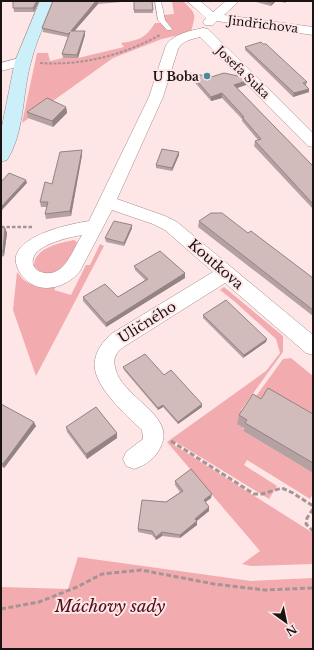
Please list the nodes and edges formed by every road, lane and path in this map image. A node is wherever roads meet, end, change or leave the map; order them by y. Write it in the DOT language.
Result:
graph roads {
  1 [pos="47,1"];
  2 [pos="158,1"];
  3 [pos="193,1"];
  4 [pos="233,1"];
  5 [pos="212,17"];
  6 [pos="169,29"];
  7 [pos="313,31"];
  8 [pos="203,32"];
  9 [pos="23,61"];
  10 [pos="1,67"];
  11 [pos="7,113"];
  12 [pos="313,142"];
  13 [pos="1,156"];
  14 [pos="107,202"];
  15 [pos="95,227"];
  16 [pos="225,274"];
  17 [pos="313,347"];
  18 [pos="154,433"];
  19 [pos="134,459"];
  20 [pos="313,506"];
  21 [pos="313,510"];
  22 [pos="313,531"];
  23 [pos="313,588"];
  24 [pos="1,609"];
  1 -- 9 [label="street"];
  2 -- 6 [label="lane"];
  3 -- 5 [label="street"];
  4 -- 5 [label="street"];
  5 -- 7 [label="street, Jindřichova"];
  5 -- 8 [label="street"];
  6 -- 9 [label="path"];
  8 -- 12 [label="street, Josefa Suka"];
  8 -- 14 [label="street"];
  9 -- 10 [label="street"];
  9 -- 11 [label="street"];
  11 -- 13 [label="street"];
  14 -- 15 [label="street"];
  14 -- 16 [label="street, Koutkova"];
  16 -- 17 [label="street, Koutkova"];
  16 -- 18 [label="street, Uličného"];
  18 -- 19 [label="street"];
  18 -- 20 [label="path"];
  21 -- 22 [label="path"];
  23 -- 24 [label="path"];
}
